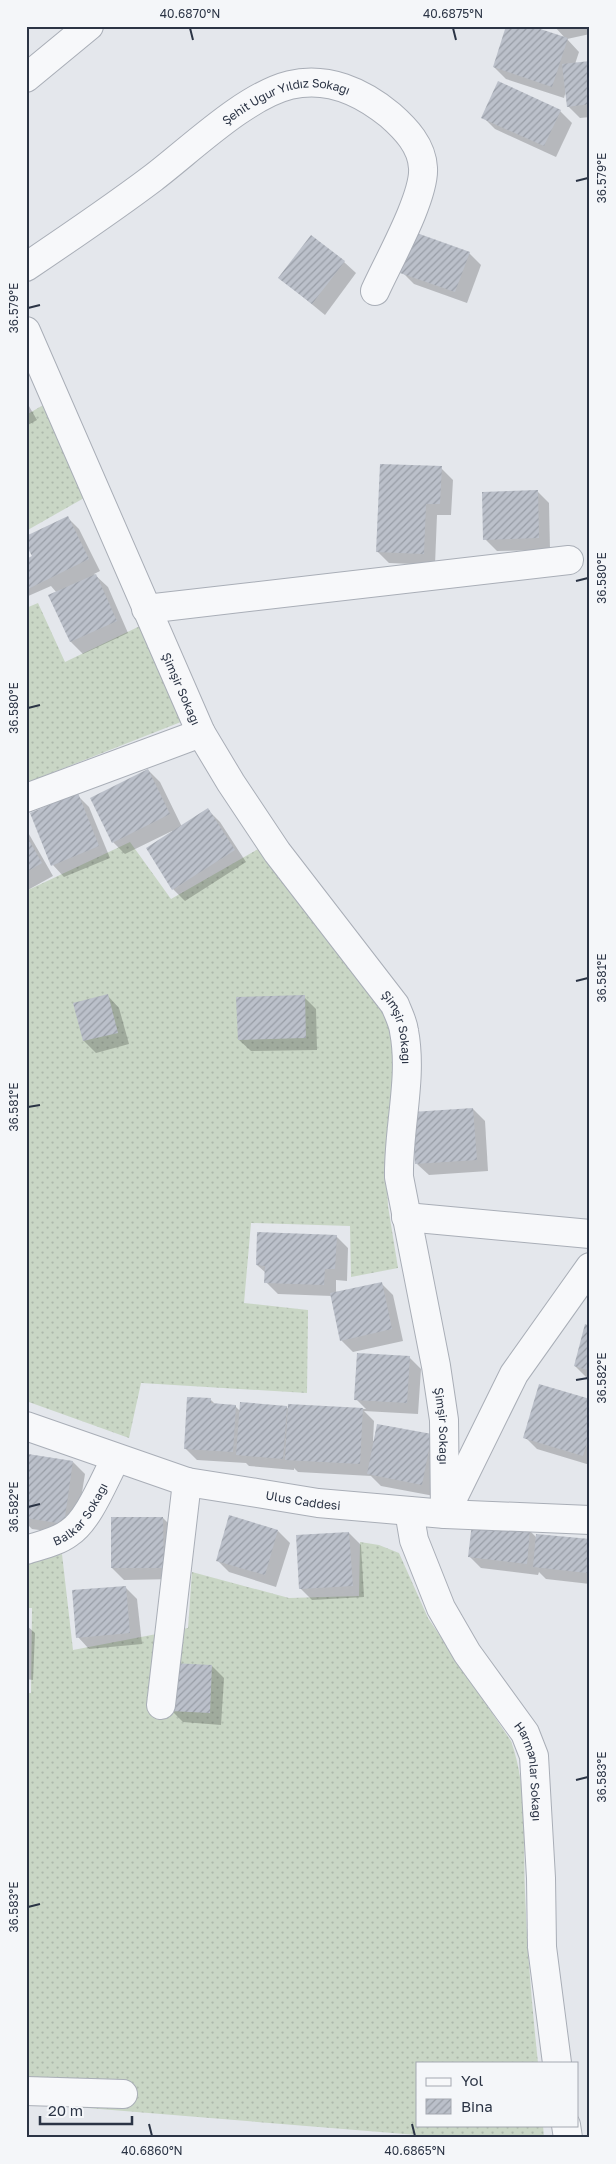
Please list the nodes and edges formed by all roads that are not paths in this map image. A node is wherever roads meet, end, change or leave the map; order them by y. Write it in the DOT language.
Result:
graph roads {
  1 [pos="89,26"];
  2 [pos="26,78"];
  3 [pos="26,267"];
  4 [pos="376,291"];
  5 [pos="26,331"];
  6 [pos="569,560"];
  7 [pos="146,609"];
  8 [pos="201,733"];
  9 [pos="26,798"];
  10 [pos="406,1218"];
  11 [pos="590,1234"];
  12 [pos="590,1268"];
  13 [pos="26,1426"];
  14 [pos="116,1458"];
  15 [pos="187,1482"];
  16 [pos="409,1511"];
  17 [pos="445,1514"];
  18 [pos="590,1520"];
  19 [pos="26,1550"];
  20 [pos="161,1705"];
  21 [pos="557,2062"];
  22 [pos="26,2090"];
  23 [pos="123,2094"];
  1 -- 2 [label="street"];
  3 -- 4 [label="street, Şehit Uğur Yıldız Sokağı"];
  5 -- 7 [label="street, Şimşir Sokağı"];
  6 -- 7 [label="street"];
  7 -- 8 [label="street, Şimşir Sokağı"];
  8 -- 9 [label="street"];
  8 -- 10 [label="street, Şimşir Sokağı"];
  10 -- 11 [label="street"];
  10 -- 17 [label="street, Şimşir Sokağı"];
  12 -- 17 [label="street"];
  13 -- 14 [label="street, Ulus Caddesi"];
  14 -- 15 [label="street, Ulus Caddesi"];
  14 -- 19 [label="street, Balkar Sokağı"];
  15 -- 16 [label="street, Ulus Caddesi"];
  15 -- 20 [label="street"];
  16 -- 17 [label="street, Ulus Caddesi"];
  16 -- 21 [label="street, Harmanlar Sokağı"];
  17 -- 18 [label="street, Ulus Caddesi"];
  22 -- 23 [label="street"];
}
